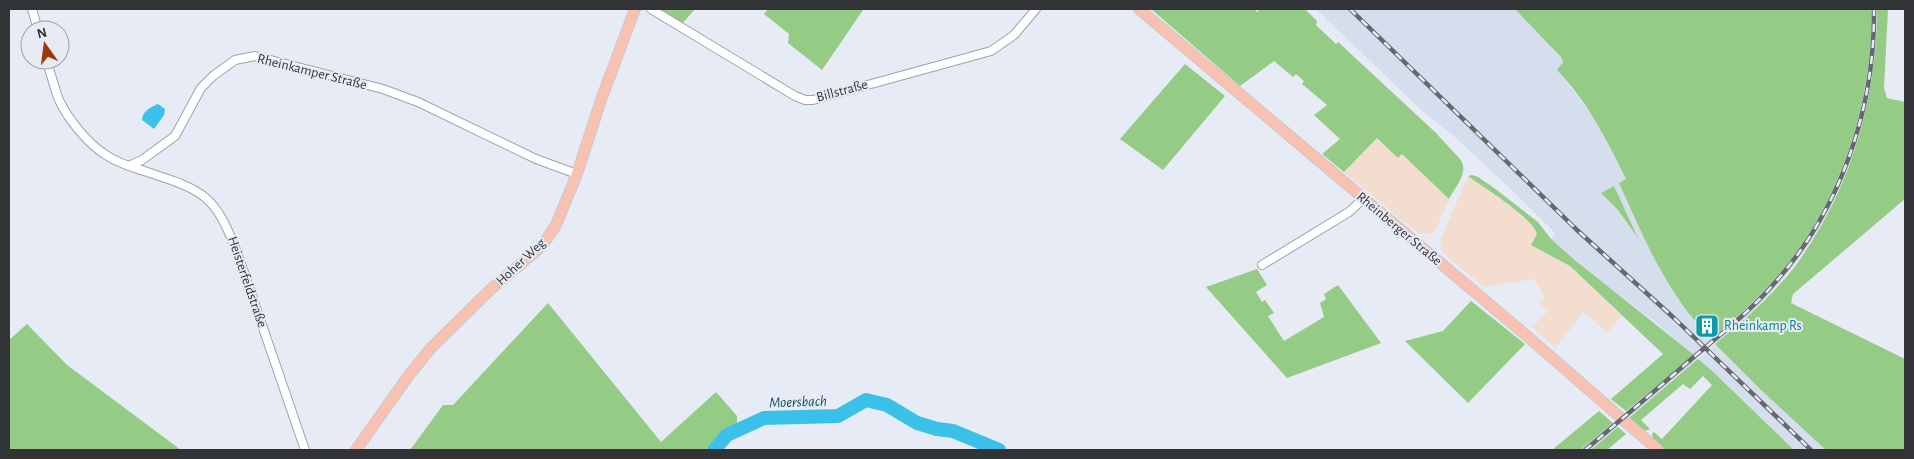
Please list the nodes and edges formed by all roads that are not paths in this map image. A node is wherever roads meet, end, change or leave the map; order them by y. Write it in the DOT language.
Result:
graph roads {
  1 [pos="635,9"];
  2 [pos="651,9"];
  3 [pos="1036,9"];
  4 [pos="1138,9"];
  5 [pos="49,70"];
  6 [pos="129,166"];
  7 [pos="577,174"];
  8 [pos="1364,199"];
  9 [pos="1262,265"];
  10 [pos="305,450"];
  11 [pos="356,450"];
  12 [pos="1658,450"];
  1 -- 7 [label="main road, Hoher Weg"];
  2 -- 3 [label="street, Billstraße"];
  4 -- 8 [label="main road, Rheinberger Straße"];
  5 -- 6 [label="street"];
  6 -- 7 [label="street, Rheinkamper Straße"];
  6 -- 10 [label="street, Heisterfeldstraße"];
  7 -- 11 [label="main road, Hoher Weg"];
  8 -- 9 [label="street"];
  8 -- 12 [label="main road, Rheinberger Straße"];
}
